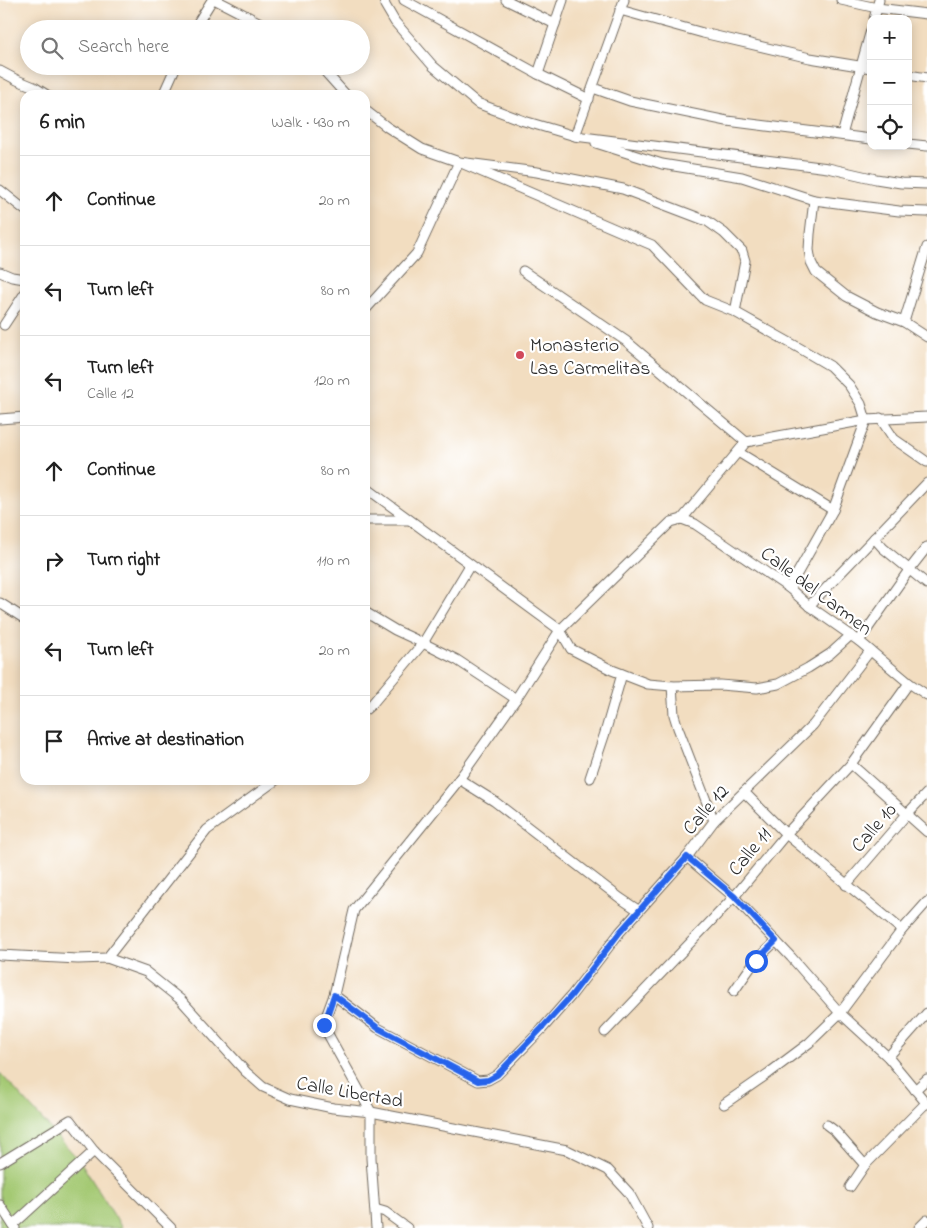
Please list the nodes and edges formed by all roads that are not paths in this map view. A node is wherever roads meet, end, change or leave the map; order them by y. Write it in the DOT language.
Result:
graph roads {
  1 [pos="212,0"];
  2 [pos="216,0"];
  3 [pos="384,0"];
  4 [pos="404,0"];
  5 [pos="506,0"];
  6 [pos="562,0"];
  7 [pos="624,0"];
  8 [pos="841,0"];
  9 [pos="878,4"];
  10 [pos="620,10"];
  11 [pos="927,14"];
  12 [pos="200,20"];
  13 [pos="255,20"];
  14 [pos="556,24"];
  15 [pos="867,44"];
  16 [pos="861,66"];
  17 [pos="867,67"];
  18 [pos="1,73"];
  19 [pos="538,74"];
  20 [pos="172,75"];
  21 [pos="328,75"];
  22 [pos="912,75"];
  23 [pos="927,78"];
  24 [pos="593,88"];
  25 [pos="39,90"];
  26 [pos="165,90"];
  27 [pos="342,90"];
  28 [pos="589,98"];
  29 [pos="370,114"];
  30 [pos="842,135"];
  31 [pos="576,136"];
  32 [pos="867,138"];
  33 [pos="912,144"];
  34 [pos="927,146"];
  35 [pos="459,162"];
  36 [pos="927,184"];
  37 [pos="0,190"];
  38 [pos="814,200"];
  39 [pos="20,203"];
  40 [pos="927,212"];
  41 [pos="927,247"];
  42 [pos="523,271"];
  43 [pos="0,272"];
  44 [pos="20,278"];
  45 [pos="20,301"];
  46 [pos="370,305"];
  47 [pos="735,312"];
  48 [pos="904,322"];
  49 [pos="4,325"];
  50 [pos="927,337"];
  51 [pos="20,417"];
  52 [pos="927,417"];
  53 [pos="880,418"];
  54 [pos="0,419"];
  55 [pos="866,420"];
  56 [pos="746,442"];
  57 [pos="738,452"];
  58 [pos="927,462"];
  59 [pos="927,483"];
  60 [pos="370,491"];
  61 [pos="833,510"];
  62 [pos="682,519"];
  63 [pos="370,520"];
  64 [pos="408,520"];
  65 [pos="874,538"];
  66 [pos="927,547"];
  67 [pos="470,565"];
  68 [pos="909,570"];
  69 [pos="927,584"];
  70 [pos="789,588"];
  71 [pos="0,603"];
  72 [pos="809,606"];
  73 [pos="370,615"];
  74 [pos="20,616"];
  75 [pos="560,630"];
  76 [pos="851,635"];
  77 [pos="859,641"];
  78 [pos="423,643"];
  79 [pos="870,652"];
  80 [pos="622,674"];
  81 [pos="909,683"];
  82 [pos="672,686"];
  83 [pos="926,693"];
  84 [pos="516,699"];
  85 [pos="370,706"];
  86 [pos="851,764"];
  87 [pos="590,778"];
  88 [pos="459,779"];
  89 [pos="269,785"];
  90 [pos="744,792"];
  91 [pos="927,793"];
  92 [pos="907,814"];
  93 [pos="714,821"];
  94 [pos="927,832"];
  95 [pos="786,834"];
  96 [pos="687,857"];
  97 [pos="846,884"];
  98 [pos="734,896"];
  99 [pos="927,902"];
  100 [pos="638,910"];
  101 [pos="902,930"];
  102 [pos="776,941"];
  103 [pos="0,955"];
  104 [pos="107,958"];
  105 [pos="734,991"];
  106 [pos="334,995"];
  107 [pos="840,1013"];
  108 [pos="927,1014"];
  109 [pos="605,1032"];
  110 [pos="888,1057"];
  111 [pos="927,1079"];
  112 [pos="916,1090"];
  113 [pos="926,1103"];
  114 [pos="724,1104"];
  115 [pos="372,1112"];
  116 [pos="827,1125"];
  117 [pos="94,1151"];
  118 [pos="0,1163"];
  119 [pos="866,1165"];
  120 [pos="850,1187"];
  121 [pos="0,1205"];
  122 [pos="375,1209"];
  123 [pos="927,1220"];
  124 [pos="15,1226"];
  125 [pos="171,1228"];
  126 [pos="376,1228"];
  127 [pos="406,1228"];
  128 [pos="648,1228"];
  129 [pos="919,1228"];
  1 -- 12 [label="street"];
  2 -- 13 [label="street"];
  3 -- 31 [label="street"];
  4 -- 19 [label="street"];
  5 -- 14 [label="street"];
  6 -- 14 [label="street"];
  7 -- 10 [label="street"];
  8 -- 9 [label="street"];
  9 -- 11 [label="street"];
  10 -- 16 [label="street"];
  10 -- 24 [label="street"];
  14 -- 19 [label="street"];
  15 -- 16 [label="street"];
  16 -- 17 [label="street"];
  16 -- 30 [label="street"];
  18 -- 25 [label="street"];
  19 -- 28 [label="street"];
  20 -- 26 [label="street"];
  21 -- 27 [label="street"];
  22 -- 23 [label="street"];
  24 -- 28 [label="street"];
  24 -- 30 [label="street"];
  28 -- 31 [label="street"];
  29 -- 35 [label="street"];
  30 -- 32 [label="street"];
  31 -- 36 [label="street"];
  31 -- 38 [label="street"];
  33 -- 34 [label="street"];
  35 -- 46 [label="street"];
  35 -- 47 [label="street"];
  35 -- 47 [label="street"];
  37 -- 39 [label="street"];
  38 -- 40 [label="street"];
  38 -- 48 [label="street"];
  41 -- 48 [label="street"];
  42 -- 56 [label="street"];
  43 -- 44 [label="street"];
  45 -- 49 [label="street"];
  47 -- 55 [label="street"];
  48 -- 50 [label="street"];
  51 -- 54 [label="street"];
  52 -- 53 [label="street"];
  53 -- 55 [label="street"];
  53 -- 58 [label="street"];
  55 -- 56 [label="street"];
  55 -- 61 [label="street"];
  56 -- 57 [label="street"];
  57 -- 61 [label="street"];
  57 -- 62 [label="street"];
  59 -- 65 [label="street"];
  60 -- 64 [label="street"];
  61 -- 70 [label="street"];
  62 -- 70 [label="street, Calle del Carmen"];
  62 -- 75 [label="street"];
  63 -- 64 [label="street"];
  64 -- 67 [label="street"];
  65 -- 68 [label="street"];
  65 -- 72 [label="street"];
  66 -- 68 [label="street"];
  67 -- 75 [label="street"];
  67 -- 78 [label="street"];
  68 -- 69 [label="street"];
  68 -- 77 [label="street"];
  70 -- 72 [label="street, Calle del Carmen"];
  71 -- 74 [label="street"];
  72 -- 76 [label="street, Calle del Carmen"];
  73 -- 78 [label="street"];
  75 -- 80 [label="street"];
  75 -- 84 [label="street"];
  76 -- 77 [label="street, Calle del Carmen"];
  76 -- 82 [label="street"];
  77 -- 79 [label="street, Calle del Carmen"];
  78 -- 84 [label="street"];
  78 -- 85 [label="street"];
  79 -- 81 [label="street, Calle del Carmen"];
  79 -- 90 [label="street, Calle 12"];
  80 -- 82 [label="street"];
  80 -- 87 [label="street"];
  81 -- 83 [label="street, Calle del Carmen"];
  81 -- 86 [label="street, Calle 11"];
  82 -- 93 [label="street"];
  84 -- 88 [label="street"];
  86 -- 92 [label="street"];
  86 -- 95 [label="street, Calle 11"];
  88 -- 100 [label="street"];
  88 -- 106 [label="street"];
  89 -- 104 [label="street"];
  90 -- 93 [label="street, Calle 12"];
  90 -- 95 [label="street"];
  91 -- 92 [label="street, Calle 10"];
  92 -- 94 [label="street"];
  92 -- 97 [label="street, Calle 10"];
  93 -- 96 [label="street, Calle 12"];
  95 -- 97 [label="street"];
  95 -- 98 [label="street, Calle 11"];
  96 -- 98 [label="street"];
  96 -- 100 [label="street, Calle 12"];
  97 -- 101 [label="street"];
  98 -- 102 [label="street"];
  98 -- 109 [label="street, Calle 11"];
  99 -- 101 [label="street"];
  100 -- 106 [label="street, Calle 12"];
  101 -- 107 [label="street"];
  102 -- 105 [label="street"];
  102 -- 107 [label="street"];
  103 -- 104 [label="street, Calle Libertad"];
  104 -- 115 [label="street, Calle Libertad"];
  106 -- 115 [label="street"];
  107 -- 110 [label="street"];
  107 -- 114 [label="street"];
  108 -- 110 [label="street"];
  110 -- 112 [label="street"];
  111 -- 112 [label="street"];
  112 -- 113 [label="street"];
  113 -- 119 [label="street"];
  115 -- 122 [label="street"];
  115 -- 128 [label="street, Calle Libertad"];
  116 -- 119 [label="street"];
  117 -- 118 [label="street"];
  117 -- 124 [label="street"];
  117 -- 125 [label="street"];
  119 -- 120 [label="street"];
  121 -- 124 [label="street"];
  122 -- 126 [label="street"];
  122 -- 127 [label="street"];
  123 -- 129 [label="street"];
}
